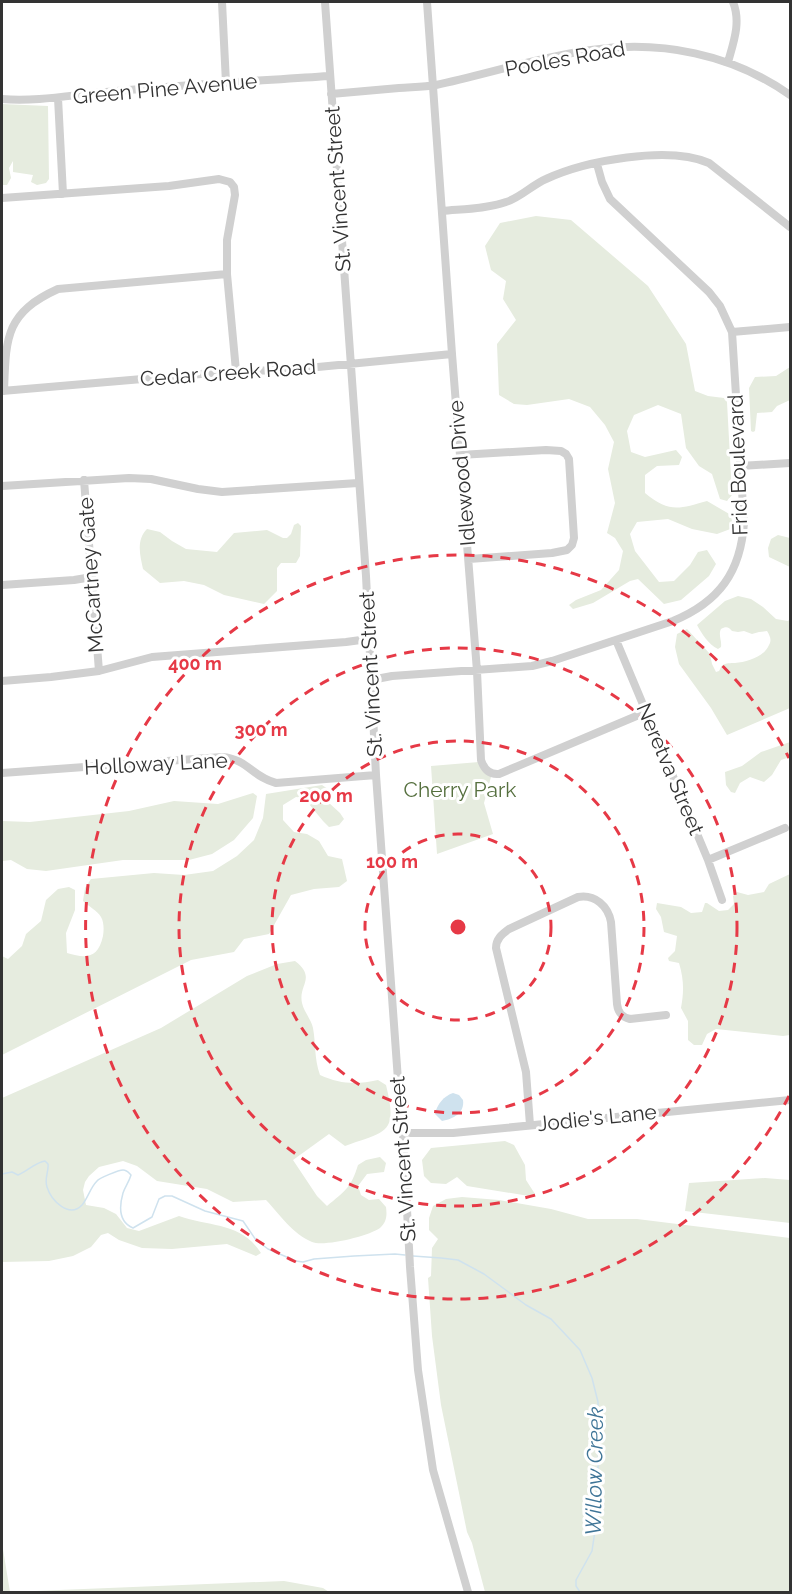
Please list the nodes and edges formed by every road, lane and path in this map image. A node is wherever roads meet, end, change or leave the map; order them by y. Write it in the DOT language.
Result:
graph roads {
  1 [pos="222,2"];
  2 [pos="325,2"];
  3 [pos="427,2"];
  4 [pos="733,2"];
  5 [pos="728,62"];
  6 [pos="329,76"];
  7 [pos="226,83"];
  8 [pos="433,85"];
  9 [pos="331,94"];
  10 [pos="790,95"];
  11 [pos="58,98"];
  12 [pos="2,99"];
  13 [pos="597,164"];
  14 [pos="63,194"];
  15 [pos="2,198"];
  16 [pos="442,211"];
  17 [pos="790,227"];
  18 [pos="227,274"];
  19 [pos="790,327"];
  20 [pos="732,332"];
  21 [pos="452,354"];
  22 [pos="351,363"];
  23 [pos="236,371"];
  24 [pos="3,391"];
  25 [pos="460,454"];
  26 [pos="790,463"];
  27 [pos="741,466"];
  28 [pos="84,480"];
  29 [pos="358,483"];
  30 [pos="2,486"];
  31 [pos="469,559"];
  32 [pos="92,577"];
  33 [pos="2,585"];
  34 [pos="368,639"];
  35 [pos="616,640"];
  36 [pos="99,670"];
  37 [pos="477,671"];
  38 [pos="371,680"];
  39 [pos="2,681"];
  40 [pos="646,712"];
  41 [pos="2,773"];
  42 [pos="376,774"];
  43 [pos="785,828"];
  44 [pos="708,860"];
  45 [pos="722,900"];
  46 [pos="666,1015"];
  47 [pos="790,1100"];
  48 [pos="530,1125"];
  49 [pos="404,1133"];
  50 [pos="468,1593"];
  1 -- 7 [label="street"];
  2 -- 6 [label="street, St. Vincent Street"];
  3 -- 8 [label="street, Idlewood Drive"];
  4 -- 5 [label="street"];
  5 -- 8 [label="street, Pooles Road"];
  5 -- 10 [label="street, Pooles Road"];
  6 -- 7 [label="street, Green Pine Avenue"];
  6 -- 9 [label="street, St. Vincent Street"];
  7 -- 11 [label="street, Green Pine Avenue"];
  8 -- 9 [label="street, Pooles Road"];
  8 -- 16 [label="street, Idlewood Drive"];
  9 -- 22 [label="street, St. Vincent Street"];
  11 -- 12 [label="street, Green Pine Avenue"];
  11 -- 14 [label="street"];
  13 -- 16 [label="street"];
  13 -- 17 [label="street"];
  13 -- 20 [label="street, Frid Boulevard"];
  14 -- 15 [label="street"];
  14 -- 18 [label="street"];
  16 -- 21 [label="street, Idlewood Drive"];
  18 -- 23 [label="street"];
  18 -- 24 [label="street"];
  19 -- 20 [label="street"];
  20 -- 27 [label="street, Frid Boulevard"];
  21 -- 22 [label="street, Cedar Creek Road"];
  21 -- 25 [label="street, Idlewood Drive"];
  22 -- 23 [label="street, Cedar Creek Road"];
  22 -- 29 [label="street, St. Vincent Street"];
  23 -- 24 [label="street, Cedar Creek Road"];
  25 -- 31 [label="street, Idlewood Drive"];
  25 -- 31 [label="street"];
  26 -- 27 [label="street"];
  27 -- 35 [label="street, Frid Boulevard"];
  28 -- 29 [label="street"];
  28 -- 30 [label="street"];
  28 -- 32 [label="street, McCartney Gate"];
  29 -- 34 [label="street, St. Vincent Street"];
  31 -- 37 [label="street, Idlewood Drive"];
  32 -- 33 [label="street"];
  32 -- 36 [label="street, McCartney Gate"];
  34 -- 36 [label="street"];
  34 -- 38 [label="street, St. Vincent Street"];
  35 -- 37 [label="street, Frid Boulevard"];
  35 -- 40 [label="street, Neretva Street"];
  36 -- 39 [label="street"];
  37 -- 38 [label="street, Frid Boulevard"];
  37 -- 40 [label="street, Idlewood Drive"];
  38 -- 42 [label="street, St. Vincent Street"];
  40 -- 44 [label="street, Neretva Street"];
  41 -- 42 [label="street, Holloway Lane"];
  42 -- 49 [label="street, St. Vincent Street"];
  43 -- 44 [label="street"];
  44 -- 45 [label="street, Neretva Street"];
  46 -- 48 [label="street"];
  47 -- 48 [label="street, Jodie's Lane"];
  48 -- 49 [label="street, Jodie's Lane"];
  49 -- 50 [label="street, St. Vincent Street"];
}
